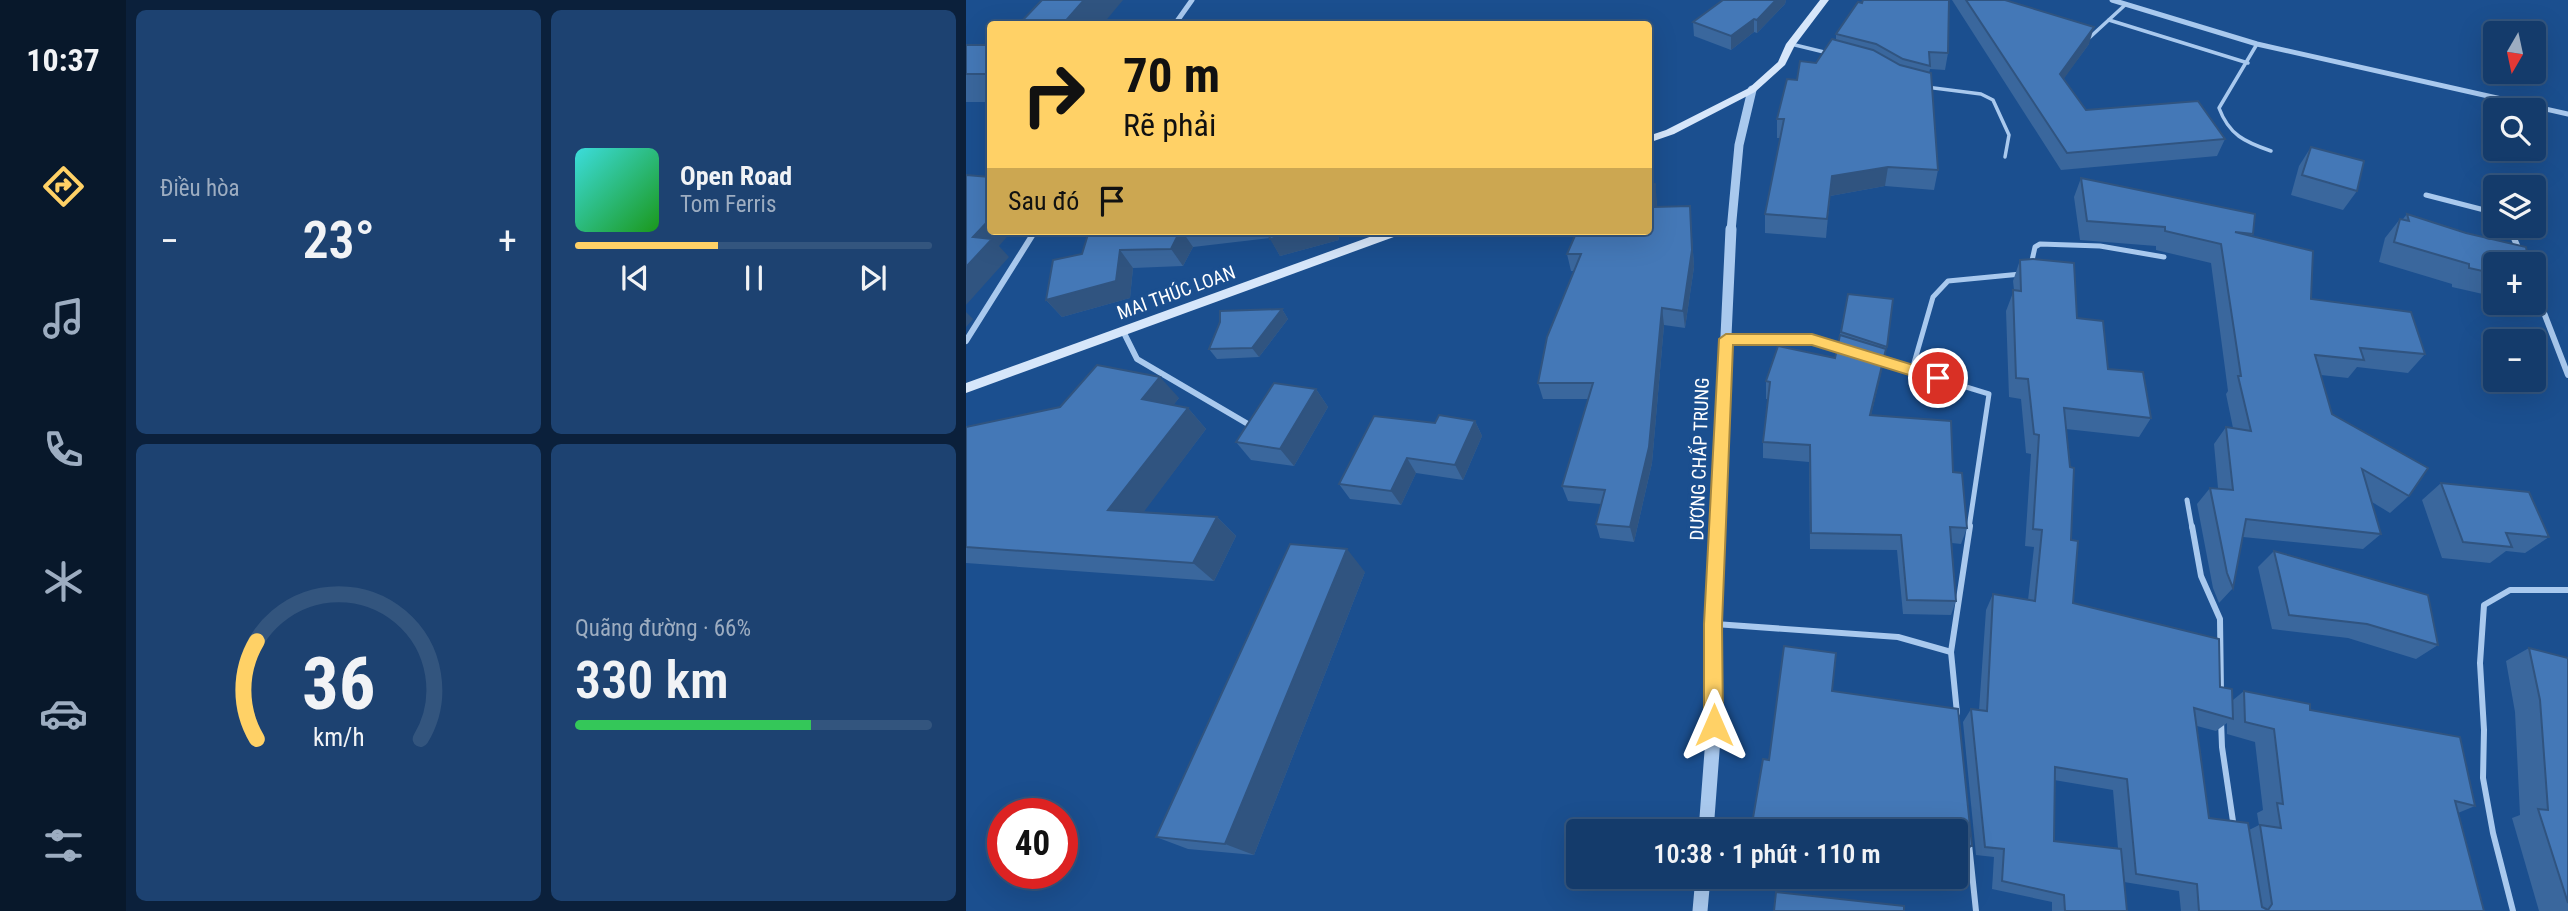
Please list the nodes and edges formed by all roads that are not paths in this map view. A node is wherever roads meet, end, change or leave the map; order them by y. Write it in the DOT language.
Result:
graph roads {
  1 [pos="1192,0"];
  2 [pos="1825,0"];
  3 [pos="2112,0"];
  4 [pos="2125,5"];
  5 [pos="2109,20"];
  6 [pos="1177,21"];
  7 [pos="2088,39"];
  8 [pos="1791,44"];
  9 [pos="2257,44"];
  10 [pos="1839,55"];
  11 [pos="2248,63"];
  12 [pos="1921,86"];
  13 [pos="1752,90"];
  14 [pos="2568,114"];
  15 [pos="1652,139"];
  16 [pos="2271,151"];
  17 [pos="2005,157"];
  18 [pos="2426,195"];
  19 [pos="2483,210"];
  20 [pos="1032,235"];
  21 [pos="1387,235"];
  22 [pos="2164,257"];
  23 [pos="2545,315"];
  24 [pos="1123,331"];
  25 [pos="1726,339"];
  26 [pos="966,341"];
  27 [pos="1849,351"];
  28 [pos="1874,359"];
  29 [pos="1912,370"];
  30 [pos="2568,375"];
  31 [pos="966,388"];
  32 [pos="1254,427"];
  33 [pos="2187,500"];
  34 [pos="2568,590"];
  35 [pos="1713,624"];
  36 [pos="1951,652"];
  37 [pos="2221,696"];
  38 [pos="2221,709"];
  39 [pos="1957,720"];
  40 [pos="1707,819"];
  41 [pos="1968,829"];
  42 [pos="2236,843"];
  43 [pos="1702,889"];
  44 [pos="1700,911"];
  45 [pos="1976,911"];
  46 [pos="2513,911"];
  1 -- 6 [label="street"];
  2 -- 8 [label="main road"];
  3 -- 4 [label="street"];
  4 -- 5 [label="lane"];
  4 -- 9 [label="street"];
  5 -- 7 [label="lane"];
  5 -- 11 [label="lane"];
  8 -- 10 [label="lane"];
  8 -- 13 [label="main road"];
  9 -- 11 [label="lane"];
  9 -- 14 [label="street"];
  11 -- 16 [label="lane"];
  12 -- 17 [label="lane"];
  13 -- 15 [label="main road"];
  13 -- 25 [label="street, DƯƠNG CHẤP TRUNG"];
  18 -- 19 [label="street"];
  20 -- 26 [label="street"];
  21 -- 24 [label="main road, MAI THÚC LOAN"];
  22 -- 29 [label="lane"];
  23 -- 30 [label="street"];
  24 -- 31 [label="main road, MAI THÚC LOAN"];
  24 -- 32 [label="street"];
  25 -- 27 [label="lane"];
  25 -- 35 [label="street, DƯƠNG CHẤP TRUNG"];
  28 -- 29 [label="lane"];
  29 -- 36 [label="lane"];
  33 -- 37 [label="lane"];
  34 -- 46 [label="lane"];
  35 -- 36 [label="lane"];
  35 -- 40 [label="street, DƯƠNG CHẤP TRUNG"];
  36 -- 39 [label="lane"];
  38 -- 42 [label="lane"];
  41 -- 45 [label="lane"];
  43 -- 44 [label="street"];
}
